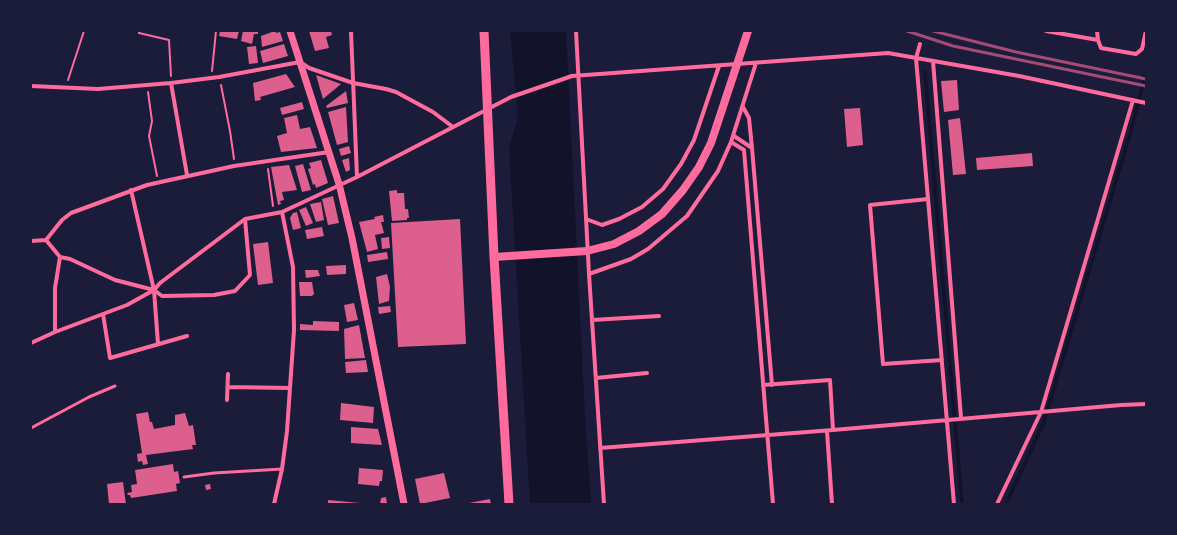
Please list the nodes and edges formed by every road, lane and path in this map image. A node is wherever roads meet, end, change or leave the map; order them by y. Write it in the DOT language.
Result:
graph roads {
  1 [pos="84,31"];
  2 [pos="139,31"];
  3 [pos="216,31"];
  4 [pos="290,31"];
  5 [pos="351,31"];
  6 [pos="484,31"];
  7 [pos="576,31"];
  8 [pos="748,31"];
  9 [pos="1046,31"];
  10 [pos="1097,31"];
  11 [pos="1146,31"];
  12 [pos="1098,40"];
  13 [pos="920,44"];
  14 [pos="916,58"];
  15 [pos="934,61"];
  16 [pos="300,62"];
  17 [pos="756,63"];
  18 [pos="718,66"];
  19 [pos="579,74"];
  20 [pos="220,77"];
  21 [pos="211,78"];
  22 [pos="171,83"];
  23 [pos="353,83"];
  24 [pos="148,85"];
  25 [pos="31,86"];
  26 [pos="67,87"];
  27 [pos="1134,100"];
  28 [pos="1146,102"];
  29 [pos="743,107"];
  30 [pos="487,110"];
  31 [pos="454,127"];
  32 [pos="734,136"];
  33 [pos="731,142"];
  34 [pos="752,148"];
  35 [pos="329,152"];
  36 [pos="266,161"];
  37 [pos="234,166"];
  38 [pos="188,175"];
  39 [pos="357,177"];
  40 [pos="158,182"];
  41 [pos="339,184"];
  42 [pos="131,190"];
  43 [pos="928,199"];
  44 [pos="282,212"];
  45 [pos="275,213"];
  46 [pos="245,219"];
  47 [pos="586,219"];
  48 [pos="46,240"];
  49 [pos="31,241"];
  50 [pos="587,251"];
  51 [pos="60,257"];
  52 [pos="494,257"];
  53 [pos="589,274"];
  54 [pos="154,290"];
  55 [pos="103,314"];
  56 [pos="659,316"];
  57 [pos="592,320"];
  58 [pos="55,332"];
  59 [pos="187,336"];
  60 [pos="31,343"];
  61 [pos="158,344"];
  62 [pos="942,360"];
  63 [pos="648,373"];
  64 [pos="228,374"];
  65 [pos="596,378"];
  66 [pos="772,385"];
  67 [pos="115,386"];
  68 [pos="763,386"];
  69 [pos="228,387"];
  70 [pos="290,388"];
  71 [pos="227,400"];
  72 [pos="1146,404"];
  73 [pos="1041,412"];
  74 [pos="961,418"];
  75 [pos="947,420"];
  76 [pos="31,428"];
  77 [pos="833,430"];
  78 [pos="826,431"];
  79 [pos="767,435"];
  80 [pos="600,448"];
  81 [pos="282,470"];
  82 [pos="184,477"];
  83 [pos="998,503"];
  84 [pos="274,504"];
  85 [pos="404,504"];
  86 [pos="509,504"];
  87 [pos="604,504"];
  88 [pos="773,504"];
  89 [pos="832,504"];
  90 [pos="954,504"];
  91 [pos="1004,504"];
  1 -- 26 [label="path"];
  2 -- 22 [label="path"];
  3 -- 21 [label="path"];
  4 -- 16 [label="street"];
  5 -- 23 [label="street"];
  6 -- 30 [label="main road"];
  7 -- 19 [label="street"];
  8 -- 50 [label="main road"];
  9 -- 12 [label="street"];
  10 -- 12 [label="street"];
  11 -- 12 [label="street"];
  13 -- 14 [label="street"];
  14 -- 15 [label="street"];
  14 -- 17 [label="street"];
  14 -- 43 [label="street"];
  15 -- 27 [label="street"];
  15 -- 74 [label="street"];
  16 -- 20 [label="street"];
  16 -- 23 [label="street"];
  16 -- 35 [label="street"];
  17 -- 18 [label="street"];
  17 -- 29 [label="street"];
  18 -- 19 [label="street"];
  18 -- 47 [label="street"];
  19 -- 30 [label="street"];
  19 -- 47 [label="street"];
  20 -- 21 [label="street"];
  20 -- 37 [label="path"];
  21 -- 22 [label="street"];
  22 -- 24 [label="street"];
  22 -- 38 [label="street"];
  23 -- 31 [label="street"];
  23 -- 39 [label="street"];
  24 -- 26 [label="street"];
  24 -- 40 [label="path"];
  25 -- 26 [label="street"];
  27 -- 28 [label="street"];
  27 -- 73 [label="street"];
  29 -- 32 [label="street"];
  29 -- 34 [label="street"];
  30 -- 31 [label="street"];
  30 -- 52 [label="main road"];
  31 -- 39 [label="street"];
  32 -- 33 [label="street"];
  32 -- 34 [label="street"];
  33 -- 53 [label="street"];
  33 -- 68 [label="street"];
  34 -- 66 [label="street"];
  35 -- 36 [label="street"];
  35 -- 41 [label="street"];
  36 -- 37 [label="street"];
  36 -- 45 [label="path"];
  37 -- 38 [label="street"];
  38 -- 40 [label="street"];
  39 -- 41 [label="street"];
  40 -- 42 [label="street"];
  41 -- 44 [label="street"];
  41 -- 85 [label="street"];
  42 -- 48 [label="street"];
  42 -- 54 [label="street"];
  43 -- 62 [label="street"];
  43 -- 62 [label="street"];
  44 -- 45 [label="street"];
  44 -- 70 [label="street"];
  45 -- 46 [label="street"];
  46 -- 54 [label="street"];
  46 -- 54 [label="street"];
  47 -- 50 [label="street"];
  48 -- 49 [label="street"];
  48 -- 51 [label="street"];
  50 -- 52 [label="main road"];
  50 -- 53 [label="street"];
  51 -- 54 [label="street"];
  51 -- 58 [label="street"];
  52 -- 86 [label="main road"];
  53 -- 57 [label="street"];
  54 -- 55 [label="street"];
  54 -- 61 [label="street"];
  55 -- 58 [label="street"];
  55 -- 61 [label="street"];
  56 -- 57 [label="street"];
  57 -- 65 [label="street"];
  58 -- 60 [label="street"];
  59 -- 61 [label="street"];
  62 -- 75 [label="street"];
  63 -- 65 [label="street"];
  64 -- 69 [label="street"];
  65 -- 80 [label="street"];
  66 -- 68 [label="street"];
  66 -- 77 [label="street"];
  67 -- 76 [label="lane"];
  68 -- 79 [label="street"];
  69 -- 70 [label="street"];
  69 -- 71 [label="street"];
  70 -- 81 [label="street"];
  72 -- 73 [label="street"];
  73 -- 74 [label="street"];
  73 -- 83 [label="street"];
  74 -- 75 [label="street"];
  75 -- 77 [label="street"];
  75 -- 90 [label="street"];
  77 -- 78 [label="street"];
  78 -- 79 [label="street"];
  78 -- 89 [label="street"];
  79 -- 80 [label="street"];
  79 -- 88 [label="street"];
  80 -- 87 [label="street"];
  81 -- 82 [label="lane"];
  81 -- 84 [label="street"];
  83 -- 91 [label="street"];
}
